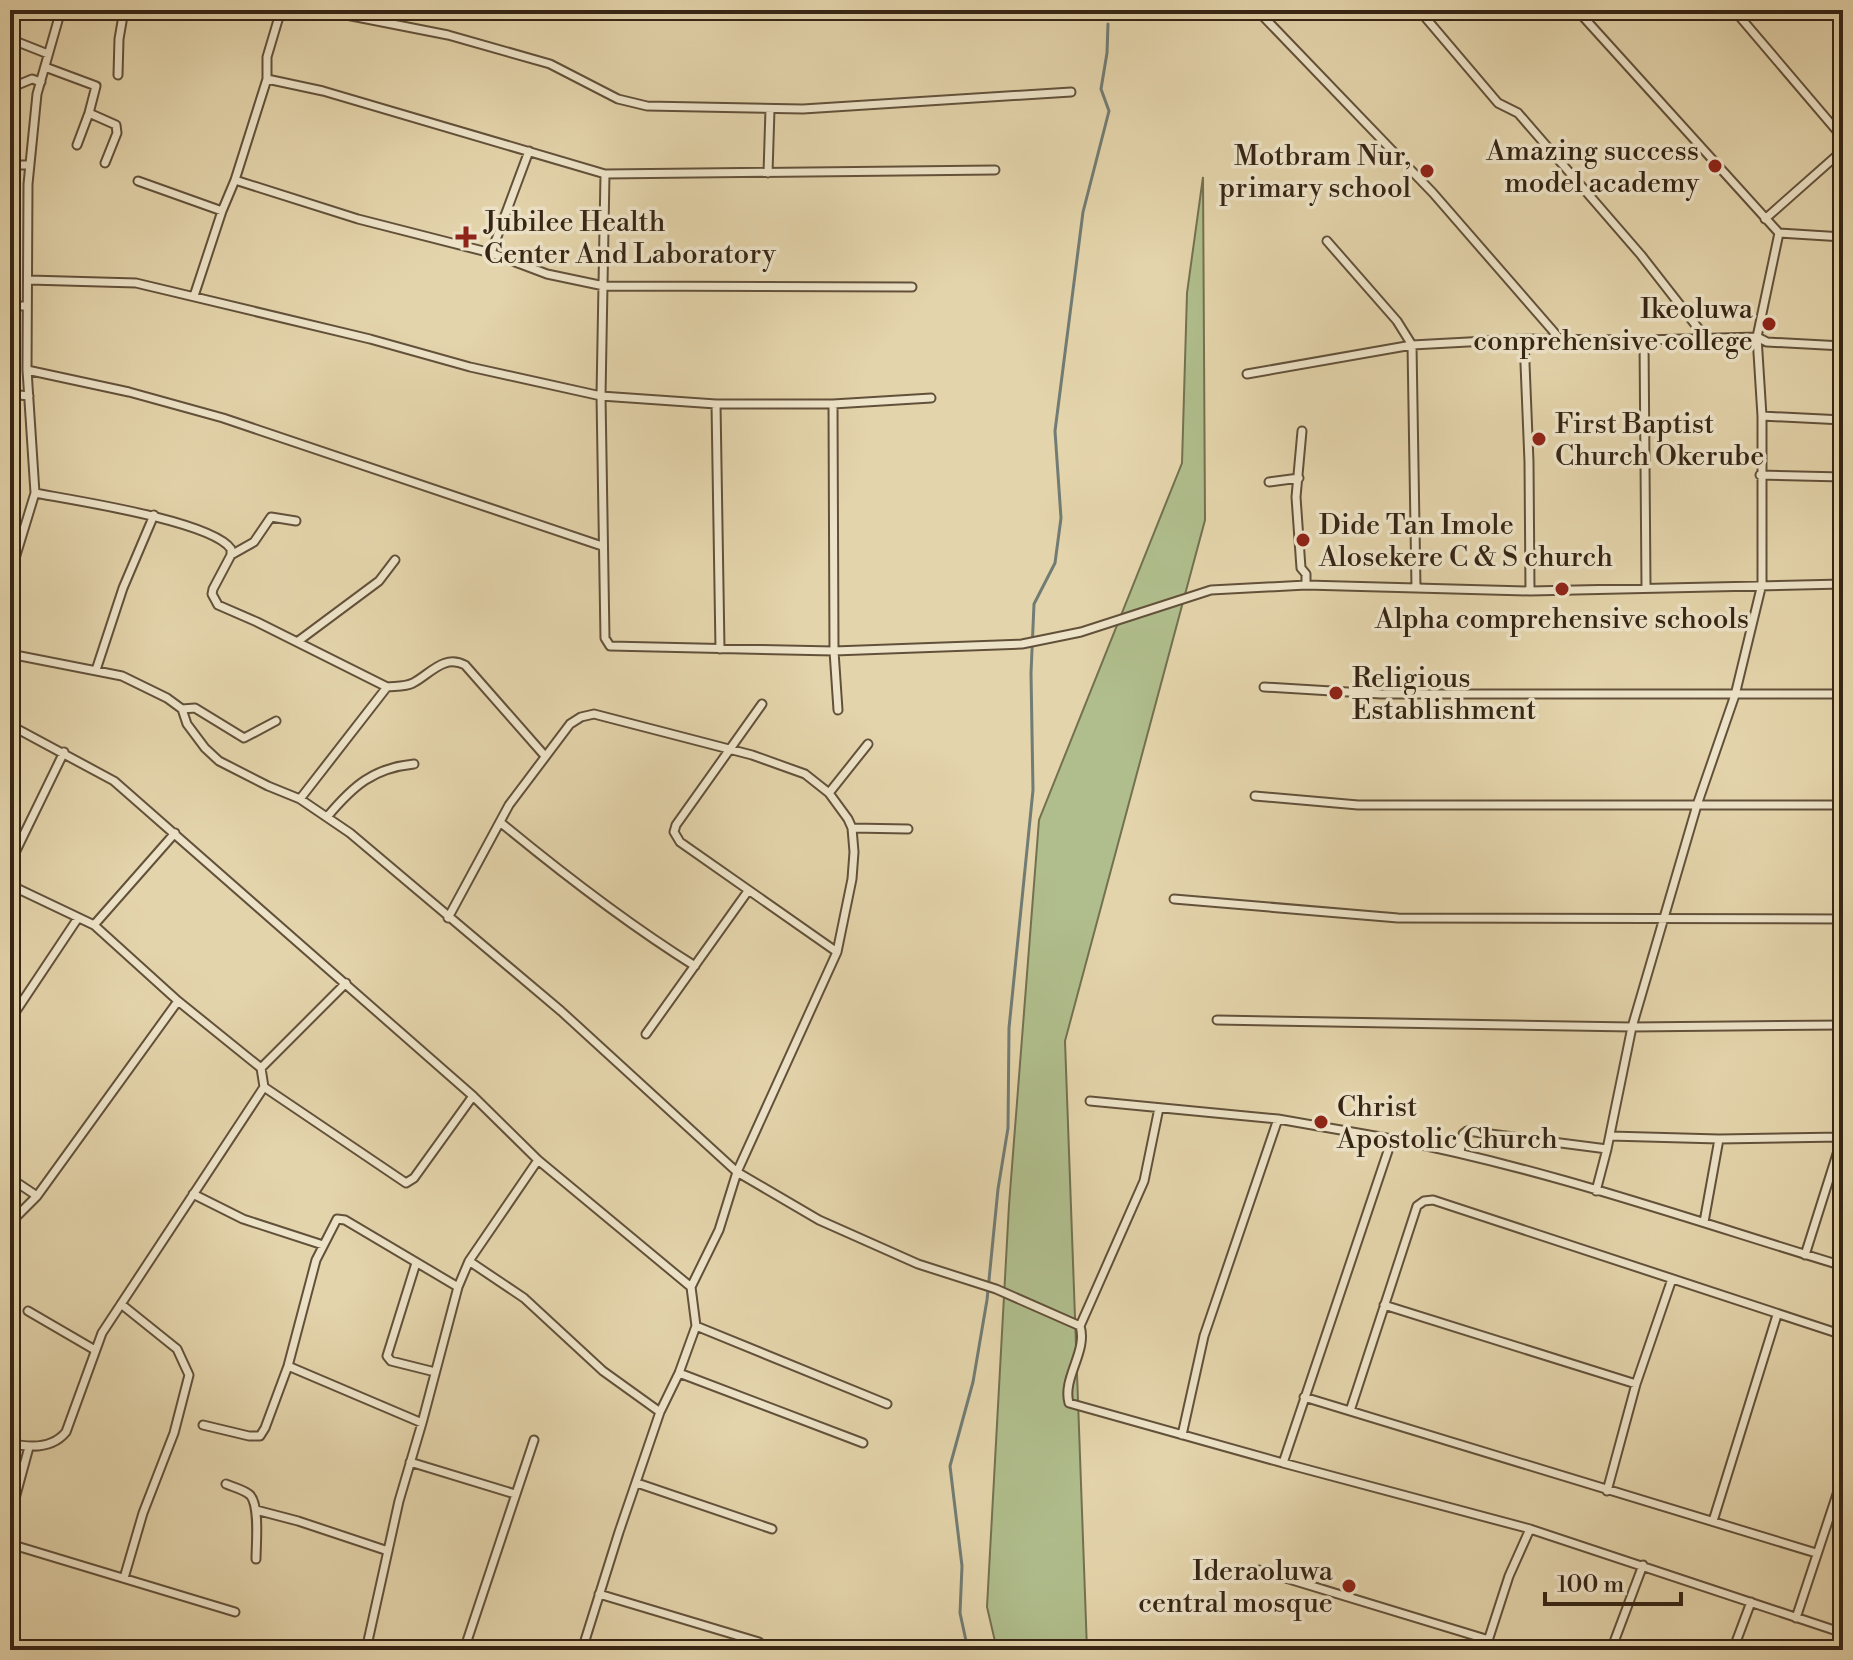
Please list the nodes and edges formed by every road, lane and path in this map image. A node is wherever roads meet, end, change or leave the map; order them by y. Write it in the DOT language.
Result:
graph roads {
  1 [pos="61,10"];
  2 [pos="124,10"];
  3 [pos="281,10"];
  4 [pos="321,10"];
  5 [pos="1081,10"];
  6 [pos="1163,10"];
  7 [pos="1257,10"];
  8 [pos="1419,10"];
  9 [pos="1577,10"];
  10 [pos="1734,10"];
  11 [pos="10,39"];
  12 [pos="48,54"];
  13 [pos="45,67"];
  14 [pos="118,75"];
  15 [pos="267,79"];
  16 [pos="41,82"];
  17 [pos="10,88"];
  18 [pos="1071,92"];
  19 [pos="770,109"];
  20 [pos="89,113"];
  21 [pos="1843,138"];
  22 [pos="77,145"];
  23 [pos="1843,150"];
  24 [pos="529,151"];
  25 [pos="105,163"];
  26 [pos="10,165"];
  27 [pos="30,165"];
  28 [pos="995,170"];
  29 [pos="768,173"];
  30 [pos="605,174"];
  31 [pos="235,180"];
  32 [pos="138,181"];
  33 [pos="222,211"];
  34 [pos="1765,219"];
  35 [pos="1779,233"];
  36 [pos="1843,237"];
  37 [pos="1327,241"];
  38 [pos="491,253"];
  39 [pos="29,280"];
  40 [pos="604,286"];
  41 [pos="912,287"];
  42 [pos="194,296"];
  43 [pos="10,306"];
  44 [pos="27,306"];
  45 [pos="1705,337"];
  46 [pos="1757,337"];
  47 [pos="1524,339"];
  48 [pos="1560,339"];
  49 [pos="1644,340"];
  50 [pos="1412,345"];
  51 [pos="1843,346"];
  52 [pos="27,370"];
  53 [pos="1247,374"];
  54 [pos="10,394"];
  55 [pos="29,396"];
  56 [pos="601,396"];
  57 [pos="931,398"];
  58 [pos="716,404"];
  59 [pos="833,404"];
  60 [pos="1762,416"];
  61 [pos="1843,420"];
  62 [pos="1302,431"];
  63 [pos="1760,475"];
  64 [pos="1843,477"];
  65 [pos="1299,478"];
  66 [pos="1269,482"];
  67 [pos="35,493"];
  68 [pos="154,515"];
  69 [pos="296,521"];
  70 [pos="602,546"];
  71 [pos="231,555"];
  72 [pos="395,560"];
  73 [pos="10,575"];
  74 [pos="1762,584"];
  75 [pos="1843,584"];
  76 [pos="1306,585"];
  77 [pos="1646,586"];
  78 [pos="1416,588"];
  79 [pos="1530,591"];
  80 [pos="297,642"];
  81 [pos="720,649"];
  82 [pos="834,651"];
  83 [pos="10,654"];
  84 [pos="96,670"];
  85 [pos="387,687"];
  86 [pos="1264,687"];
  87 [pos="1843,694"];
  88 [pos="1735,695"];
  89 [pos="762,704"];
  90 [pos="182,709"];
  91 [pos="838,710"];
  92 [pos="276,721"];
  93 [pos="10,725"];
  94 [pos="868,744"];
  95 [pos="727,750"];
  96 [pos="64,752"];
  97 [pos="545,756"];
  98 [pos="414,764"];
  99 [pos="829,793"];
  100 [pos="1255,796"];
  101 [pos="300,799"];
  102 [pos="1697,805"];
  103 [pos="1843,805"];
  104 [pos="327,817"];
  105 [pos="500,822"];
  106 [pos="852,828"];
  107 [pos="908,829"];
  108 [pos="175,833"];
  109 [pos="10,863"];
  110 [pos="10,885"];
  111 [pos="748,891"];
  112 [pos="1174,899"];
  113 [pos="78,918"];
  114 [pos="448,918"];
  115 [pos="1665,918"];
  116 [pos="1843,919"];
  117 [pos="94,925"];
  118 [pos="837,952"];
  119 [pos="695,966"];
  120 [pos="346,983"];
  121 [pos="178,1001"];
  122 [pos="10,1020"];
  123 [pos="1217,1020"];
  124 [pos="1843,1025"];
  125 [pos="1632,1027"];
  126 [pos="646,1034"];
  127 [pos="261,1068"];
  128 [pos="264,1087"];
  129 [pos="473,1096"];
  130 [pos="1090,1101"];
  131 [pos="1159,1108"];
  132 [pos="1278,1119"];
  133 [pos="1843,1135"];
  134 [pos="1610,1136"];
  135 [pos="1392,1139"];
  136 [pos="1719,1139"];
  137 [pos="1607,1149"];
  138 [pos="1460,1153"];
  139 [pos="538,1160"];
  140 [pos="737,1172"];
  141 [pos="10,1178"];
  142 [pos="1596,1191"];
  143 [pos="193,1194"];
  144 [pos="37,1196"];
  145 [pos="1704,1222"];
  146 [pos="10,1223"];
  147 [pos="323,1245"];
  148 [pos="1805,1255"];
  149 [pos="469,1261"];
  150 [pos="416,1263"];
  151 [pos="1843,1266"];
  152 [pos="1672,1279"];
  153 [pos="458,1287"];
  154 [pos="691,1287"];
  155 [pos="121,1304"];
  156 [pos="1384,1305"];
  157 [pos="28,1311"];
  158 [pos="1777,1315"];
  159 [pos="696,1326"];
  160 [pos="1080,1326"];
  161 [pos="1843,1335"];
  162 [pos="95,1350"];
  163 [pos="288,1366"];
  164 [pos="435,1372"];
  165 [pos="679,1373"];
  166 [pos="1636,1384"];
  167 [pos="1304,1397"];
  168 [pos="887,1404"];
  169 [pos="1350,1411"];
  170 [pos="660,1412"];
  171 [pos="422,1423"];
  172 [pos="203,1425"];
  173 [pos="1182,1435"];
  174 [pos="534,1440"];
  175 [pos="10,1443"];
  176 [pos="863,1443"];
  177 [pos="29,1447"];
  178 [pos="410,1462"];
  179 [pos="1283,1463"];
  180 [pos="1843,1476"];
  181 [pos="637,1483"];
  182 [pos="226,1484"];
  183 [pos="1607,1491"];
  184 [pos="515,1494"];
  185 [pos="256,1510"];
  186 [pos="10,1517"];
  187 [pos="1713,1521"];
  188 [pos="772,1529"];
  189 [pos="1530,1529"];
  190 [pos="10,1544"];
  191 [pos="388,1551"];
  192 [pos="1816,1553"];
  193 [pos="256,1559"];
  194 [pos="1643,1565"];
  195 [pos="1259,1570"];
  196 [pos="124,1578"];
  197 [pos="599,1594"];
  198 [pos="1751,1602"];
  199 [pos="235,1612"];
  200 [pos="1796,1618"];
  201 [pos="1843,1633"];
  202 [pos="1489,1640"];
  203 [pos="759,1642"];
  204 [pos="366,1648"];
  205 [pos="380,1650"];
  206 [pos="464,1650"];
  207 [pos="582,1650"];
  208 [pos="1485,1650"];
  209 [pos="1611,1650"];
  210 [pos="1733,1650"];
  1 -- 12 [label="street"];
  2 -- 14 [label="street"];
  3 -- 15 [label="street"];
  4 -- 19 [label="street"];
  5 -- 6 [label="street"];
  7 -- 48 [label="street"];
  8 -- 45 [label="street"];
  9 -- 34 [label="street"];
  10 -- 21 [label="street"];
  11 -- 12 [label="street"];
  12 -- 13 [label="street"];
  13 -- 16 [label="street"];
  13 -- 20 [label="street"];
  15 -- 24 [label="street"];
  15 -- 31 [label="street"];
  16 -- 17 [label="street"];
  16 -- 27 [label="street"];
  18 -- 19 [label="street"];
  19 -- 29 [label="street"];
  20 -- 22 [label="street"];
  20 -- 25 [label="street"];
  23 -- 34 [label="street"];
  24 -- 30 [label="street"];
  24 -- 38 [label="street"];
  26 -- 27 [label="street"];
  27 -- 39 [label="street"];
  28 -- 29 [label="street"];
  29 -- 30 [label="street"];
  30 -- 40 [label="street"];
  31 -- 33 [label="street"];
  31 -- 38 [label="street"];
  32 -- 33 [label="street"];
  33 -- 42 [label="street"];
  34 -- 35 [label="street"];
  35 -- 36 [label="street"];
  35 -- 46 [label="street"];
  37 -- 50 [label="street"];
  38 -- 40 [label="street"];
  39 -- 42 [label="street"];
  39 -- 44 [label="street"];
  40 -- 41 [label="street"];
  40 -- 56 [label="street"];
  42 -- 56 [label="street"];
  43 -- 44 [label="street"];
  44 -- 52 [label="street"];
  45 -- 46 [label="street"];
  45 -- 49 [label="street"];
  46 -- 51 [label="street"];
  46 -- 60 [label="street"];
  47 -- 48 [label="street"];
  47 -- 50 [label="street"];
  47 -- 79 [label="street"];
  48 -- 49 [label="street"];
  49 -- 77 [label="street"];
  50 -- 53 [label="street"];
  50 -- 78 [label="street"];
  52 -- 55 [label="street"];
  52 -- 70 [label="street"];
  54 -- 55 [label="street"];
  55 -- 67 [label="street"];
  56 -- 58 [label="street"];
  56 -- 70 [label="street"];
  57 -- 59 [label="street"];
  58 -- 59 [label="street"];
  58 -- 81 [label="street"];
  59 -- 82 [label="street"];
  60 -- 61 [label="street"];
  60 -- 63 [label="street"];
  62 -- 65 [label="street"];
  63 -- 64 [label="street"];
  63 -- 74 [label="street"];
  65 -- 66 [label="street"];
  65 -- 76 [label="street"];
  67 -- 68 [label="street"];
  67 -- 73 [label="street"];
  68 -- 71 [label="street"];
  68 -- 84 [label="street"];
  69 -- 71 [label="street"];
  70 -- 81 [label="street"];
  71 -- 80 [label="street"];
  72 -- 80 [label="street"];
  74 -- 75 [label="street"];
  74 -- 77 [label="street"];
  74 -- 88 [label="street"];
  76 -- 78 [label="street"];
  76 -- 82 [label="street"];
  77 -- 79 [label="street"];
  78 -- 79 [label="street"];
  80 -- 85 [label="street"];
  81 -- 82 [label="street"];
  82 -- 91 [label="street"];
  83 -- 84 [label="street"];
  84 -- 90 [label="street"];
  85 -- 97 [label="street"];
  85 -- 101 [label="street"];
  86 -- 88 [label="street"];
  87 -- 88 [label="street"];
  88 -- 102 [label="street"];
  89 -- 95 [label="street"];
  90 -- 92 [label="street"];
  90 -- 101 [label="street"];
  93 -- 96 [label="street"];
  94 -- 99 [label="street"];
  95 -- 97 [label="street"];
  95 -- 99 [label="street"];
  95 -- 111 [label="street"];
  96 -- 108 [label="street"];
  96 -- 109 [label="street"];
  97 -- 105 [label="street"];
  98 -- 104 [label="street"];
  99 -- 106 [label="street"];
  100 -- 102 [label="street"];
  101 -- 104 [label="street"];
  102 -- 103 [label="street"];
  102 -- 115 [label="street"];
  104 -- 114 [label="street"];
  105 -- 114 [label="street"];
  105 -- 119 [label="street"];
  106 -- 107 [label="street"];
  106 -- 118 [label="street"];
  108 -- 117 [label="street"];
  108 -- 120 [label="street"];
  110 -- 113 [label="street"];
  111 -- 118 [label="street"];
  111 -- 119 [label="street"];
  112 -- 115 [label="street"];
  113 -- 117 [label="street"];
  113 -- 122 [label="street"];
  114 -- 140 [label="street"];
  115 -- 116 [label="street"];
  115 -- 125 [label="street"];
  117 -- 121 [label="street"];
  118 -- 140 [label="street"];
  119 -- 126 [label="street"];
  120 -- 127 [label="street"];
  120 -- 129 [label="street"];
  121 -- 127 [label="street"];
  121 -- 144 [label="street"];
  123 -- 125 [label="street"];
  124 -- 125 [label="street"];
  125 -- 134 [label="street"];
  127 -- 128 [label="street"];
  128 -- 129 [label="street"];
  128 -- 143 [label="street"];
  129 -- 139 [label="street"];
  130 -- 131 [label="street"];
  131 -- 132 [label="street"];
  131 -- 160 [label="street"];
  132 -- 135 [label="street"];
  132 -- 173 [label="street"];
  133 -- 136 [label="street"];
  133 -- 148 [label="street"];
  134 -- 136 [label="street"];
  134 -- 137 [label="street"];
  135 -- 138 [label="street"];
  135 -- 167 [label="street"];
  136 -- 145 [label="street"];
  137 -- 138 [label="street"];
  137 -- 142 [label="street"];
  138 -- 142 [label="street"];
  139 -- 149 [label="street"];
  139 -- 154 [label="street"];
  140 -- 154 [label="street"];
  140 -- 160 [label="street"];
  141 -- 144 [label="street"];
  142 -- 145 [label="street"];
  143 -- 147 [label="street"];
  143 -- 155 [label="street"];
  144 -- 146 [label="street"];
  145 -- 148 [label="street"];
  147 -- 150 [label="street"];
  147 -- 163 [label="street"];
  148 -- 151 [label="street"];
  149 -- 153 [label="street"];
  149 -- 170 [label="street"];
  150 -- 153 [label="street"];
  150 -- 164 [label="street"];
  152 -- 156 [label="street"];
  152 -- 158 [label="street"];
  152 -- 166 [label="street"];
  153 -- 164 [label="street"];
  154 -- 159 [label="street"];
  155 -- 162 [label="street"];
  155 -- 196 [label="street"];
  156 -- 166 [label="street"];
  156 -- 169 [label="street"];
  157 -- 162 [label="street"];
  158 -- 161 [label="street"];
  158 -- 187 [label="street"];
  159 -- 165 [label="street"];
  159 -- 168 [label="street"];
  160 -- 173 [label="street"];
  162 -- 177 [label="street"];
  163 -- 171 [label="street"];
  163 -- 172 [label="street"];
  164 -- 171 [label="street"];
  165 -- 170 [label="street"];
  165 -- 176 [label="street"];
  166 -- 183 [label="street"];
  167 -- 169 [label="street"];
  167 -- 179 [label="street"];
  169 -- 183 [label="street"];
  170 -- 181 [label="street"];
  171 -- 178 [label="street"];
  173 -- 179 [label="street"];
  174 -- 184 [label="street"];
  175 -- 177 [label="street"];
  177 -- 186 [label="street"];
  178 -- 184 [label="street"];
  178 -- 191 [label="street"];
  179 -- 189 [label="street"];
  180 -- 192 [label="street"];
  181 -- 188 [label="street"];
  181 -- 197 [label="street"];
  182 -- 185 [label="street"];
  183 -- 187 [label="street"];
  184 -- 206 [label="street"];
  185 -- 191 [label="street"];
  185 -- 193 [label="street"];
  187 -- 192 [label="street"];
  189 -- 194 [label="street"];
  189 -- 202 [label="street"];
  190 -- 196 [label="street"];
  191 -- 204 [label="street"];
  192 -- 200 [label="street"];
  194 -- 198 [label="street"];
  194 -- 209 [label="street"];
  195 -- 202 [label="street"];
  196 -- 199 [label="street"];
  197 -- 203 [label="street"];
  197 -- 207 [label="street"];
  198 -- 200 [label="street"];
  198 -- 210 [label="street"];
  200 -- 201 [label="street"];
  202 -- 208 [label="street"];
  204 -- 205 [label="street"];
}
